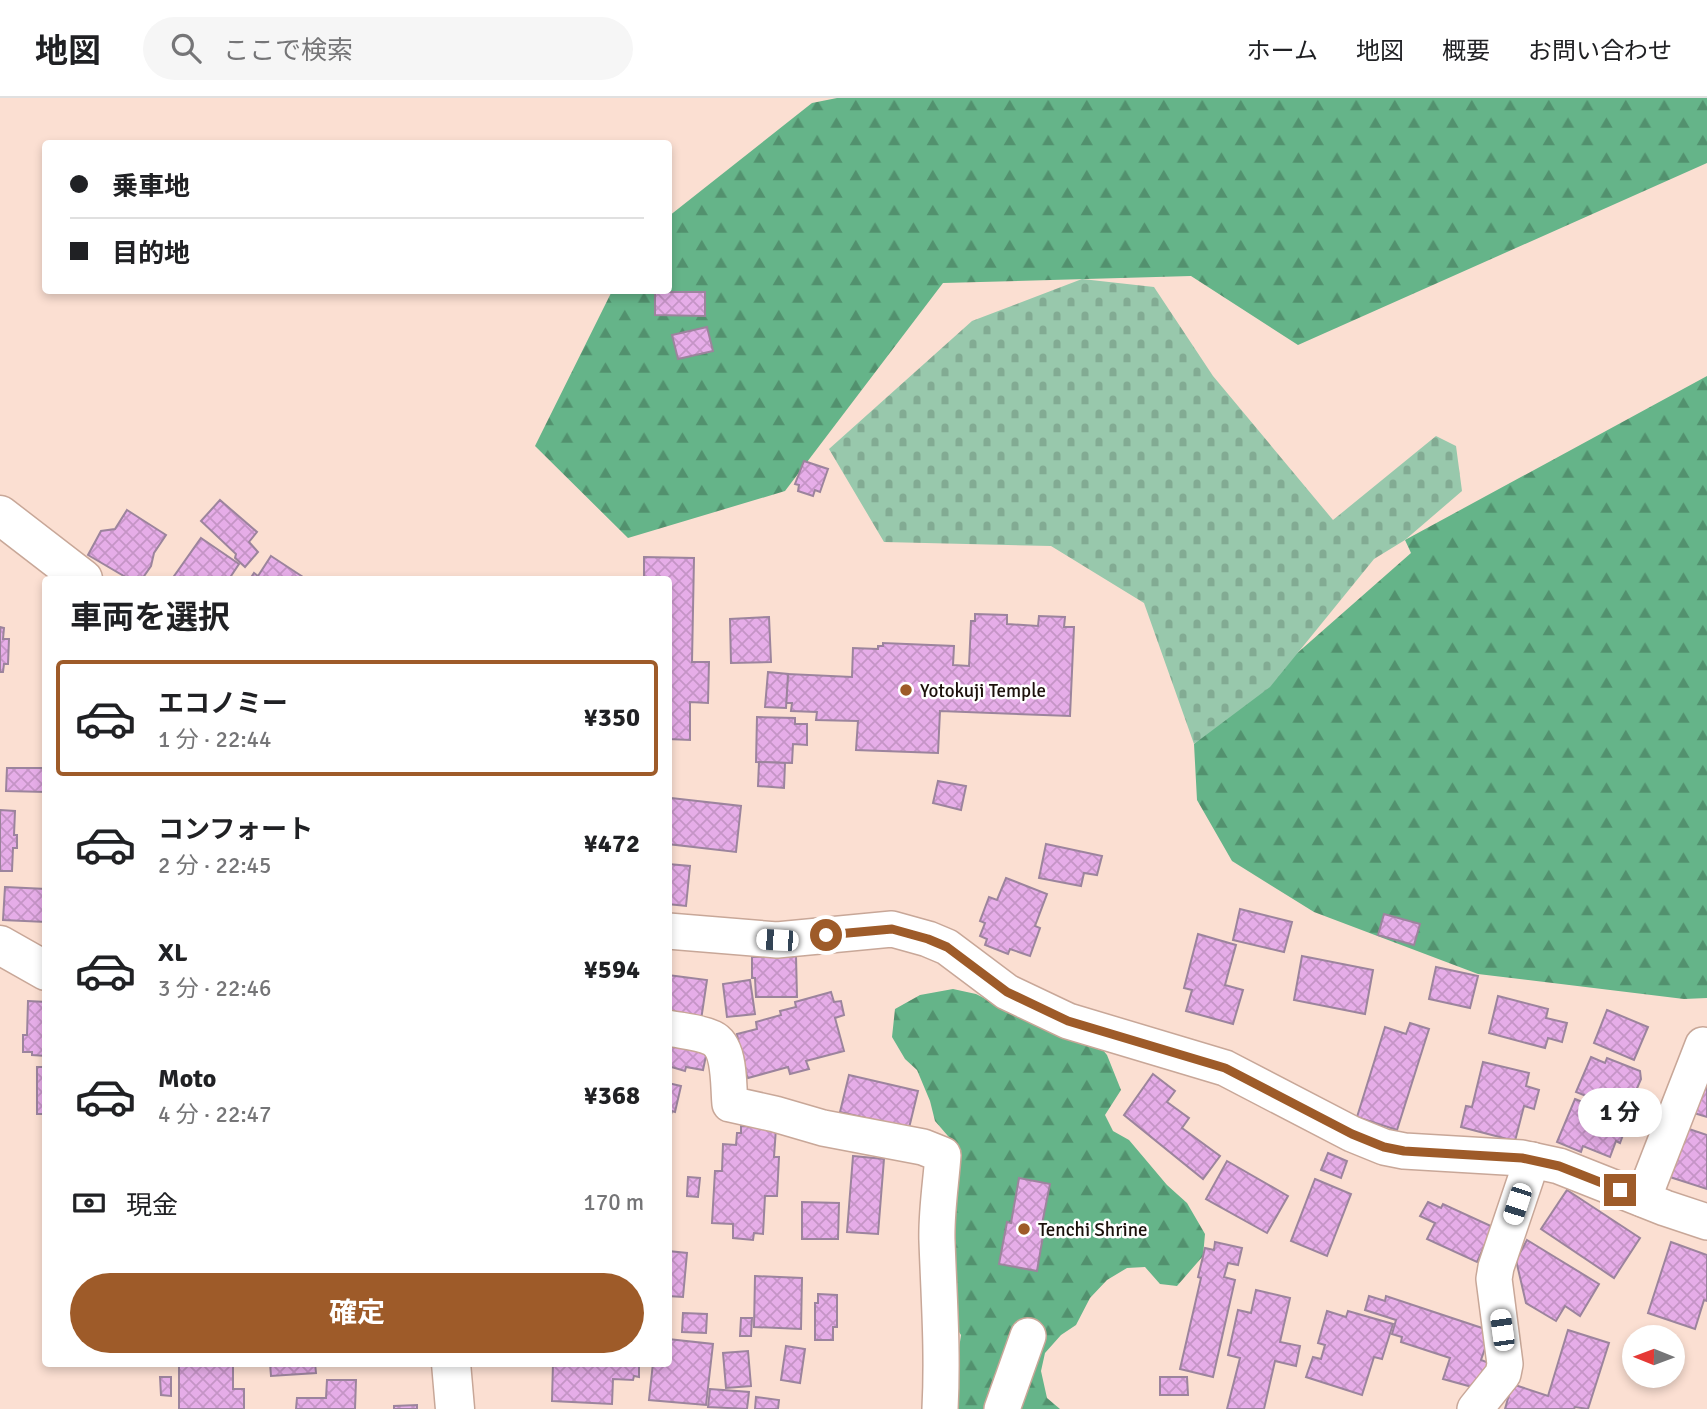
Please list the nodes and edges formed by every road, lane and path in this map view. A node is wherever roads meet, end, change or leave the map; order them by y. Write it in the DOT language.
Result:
graph roads {
  1 [pos="0,515"];
  2 [pos="79,576"];
  3 [pos="672,931"];
  4 [pos="0,945"];
  5 [pos="42,969"];
  6 [pos="672,1029"];
  7 [pos="1703,1045"];
  8 [pos="1532,1160"];
  9 [pos="1643,1199"];
  10 [pos="1707,1222"];
  11 [pos="1028,1336"];
  12 [pos="451,1367"];
  13 [pos="455,1409"];
  14 [pos="940,1409"];
  15 [pos="1002,1409"];
  16 [pos="1475,1409"];
  1 -- 2 [label="main road"];
  3 -- 8 [label="street"];
  4 -- 5 [label="main road"];
  6 -- 14 [label="street"];
  7 -- 9 [label="street"];
  8 -- 9 [label="street"];
  8 -- 16 [label="street"];
  9 -- 10 [label="street"];
  11 -- 15 [label="street"];
  12 -- 13 [label="main road"];
}
